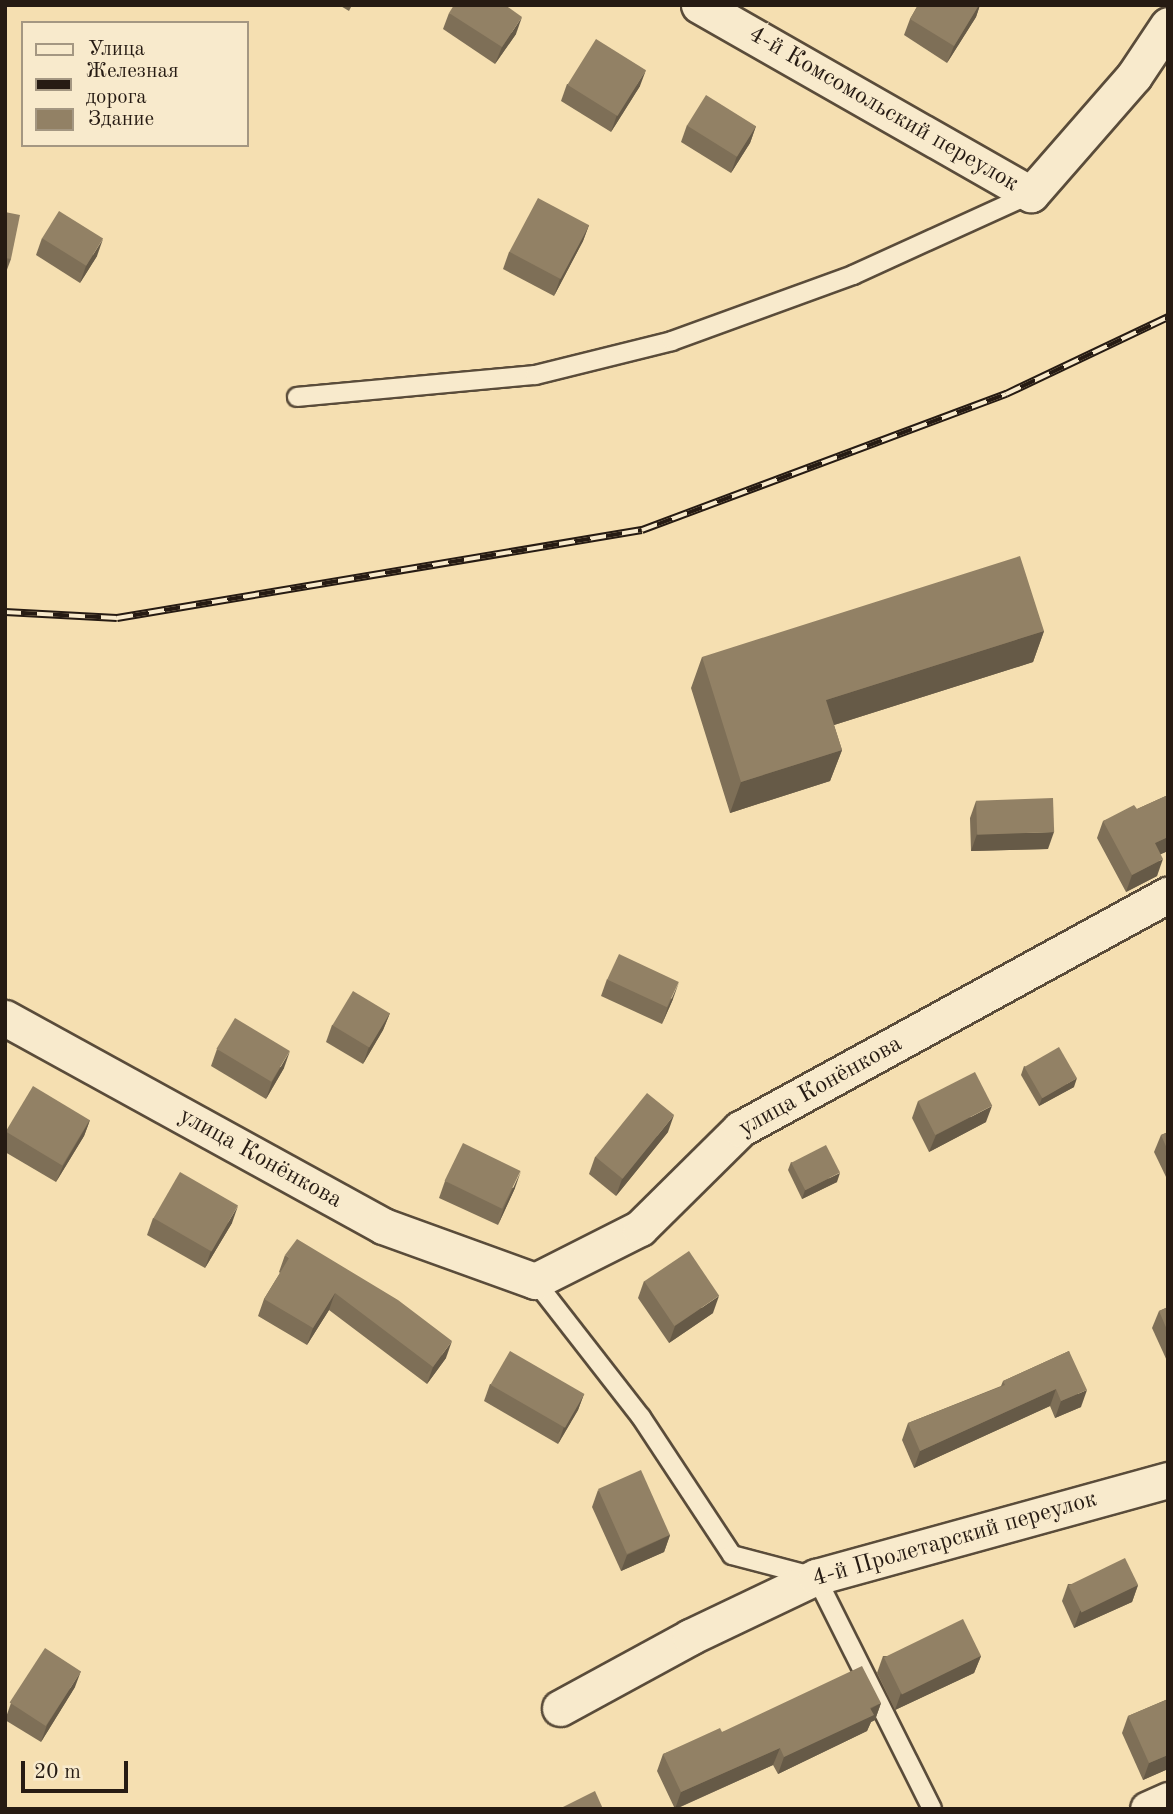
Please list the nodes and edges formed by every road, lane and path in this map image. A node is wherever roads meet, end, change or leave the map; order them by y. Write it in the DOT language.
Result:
graph roads {
  1 [pos="699,5"];
  2 [pos="1168,24"];
  3 [pos="1031,194"];
  4 [pos="297,397"];
  5 [pos="1168,895"];
  6 [pos="5,1018"];
  7 [pos="535,1281"];
  8 [pos="1168,1480"];
  9 [pos="816,1577"];
  10 [pos="560,1707"];
  11 [pos="1168,1800"];
  12 [pos="932,1809"];
  13 [pos="1149,1809"];
  1 -- 3 [label="street, 4-й Комсомольский переулок"];
  2 -- 3 [label="street"];
  3 -- 4 [label="lane"];
  5 -- 7 [label="street, улица Конёнкова"];
  6 -- 7 [label="street, улица Конёнкова"];
  7 -- 9 [label="lane"];
  8 -- 9 [label="street, 4-й Пролетарский переулок"];
  9 -- 10 [label="street, 4-й Пролетарский переулок"];
  9 -- 12 [label="lane"];
  11 -- 13 [label="street"];
}
